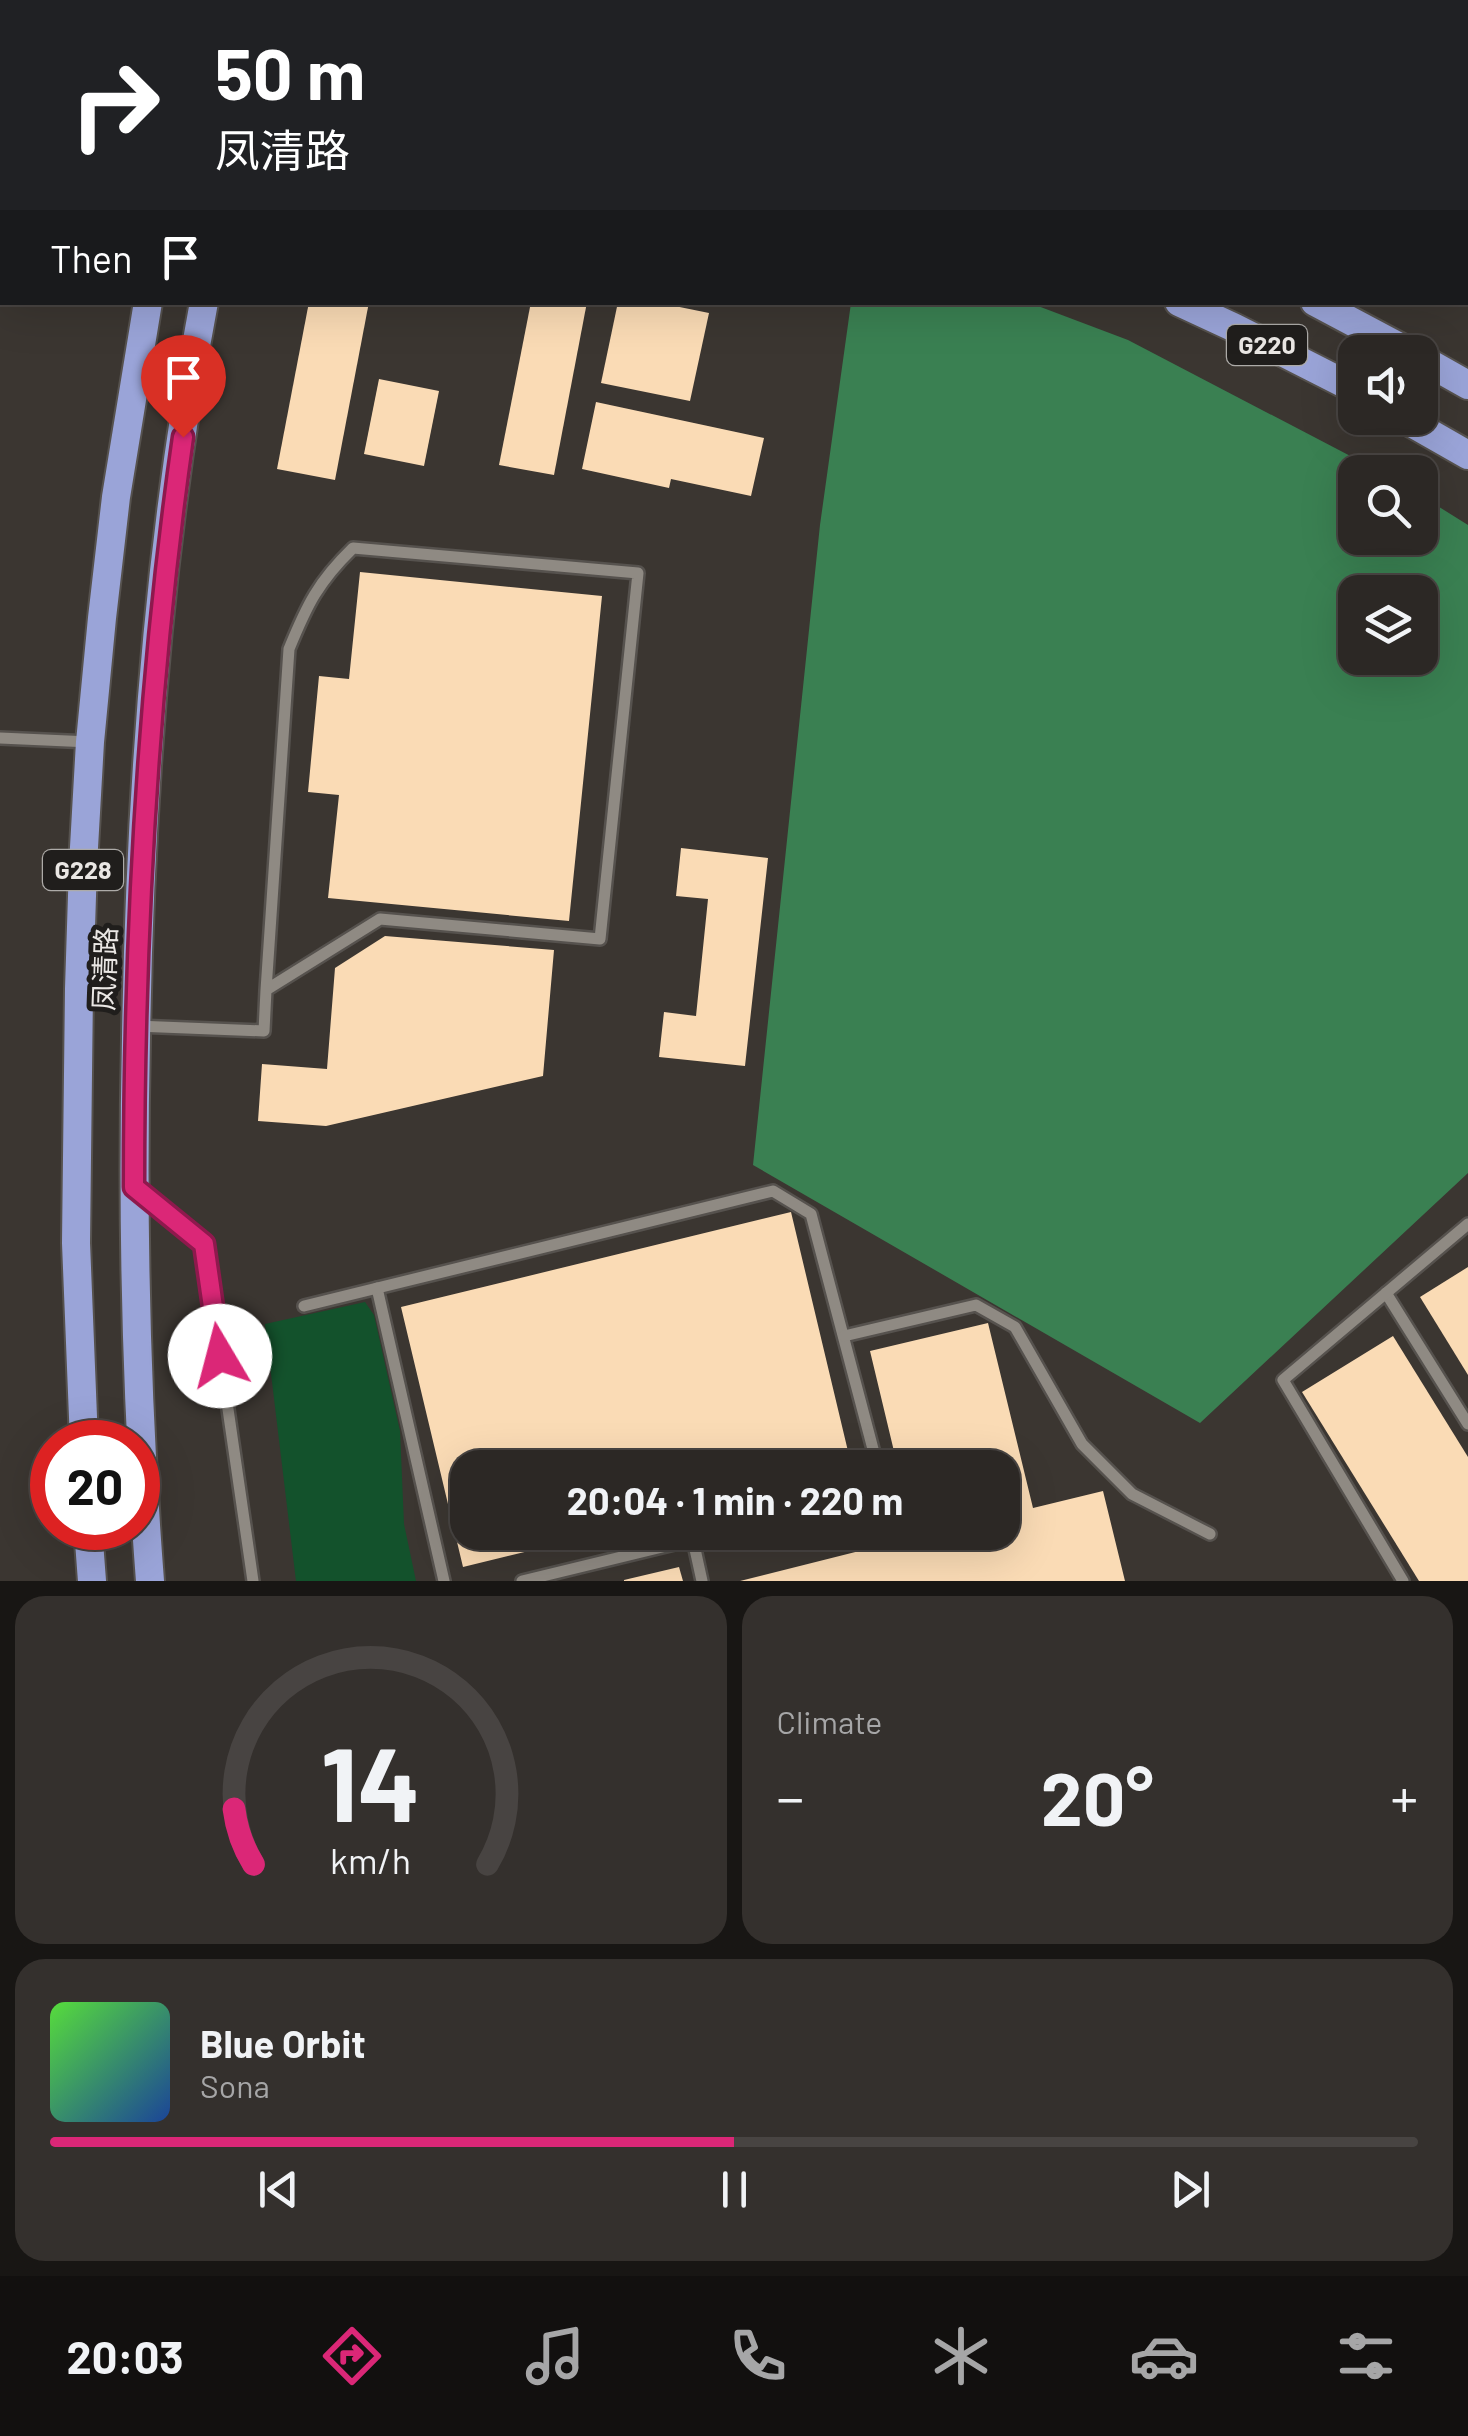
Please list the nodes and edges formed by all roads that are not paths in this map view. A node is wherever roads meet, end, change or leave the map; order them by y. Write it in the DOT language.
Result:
graph roads {
  1 [pos="148,305"];
  2 [pos="204,305"];
  3 [pos="1185,305"];
  4 [pos="1322,305"];
  5 [pos="1377,335"];
  6 [pos="1438,368"];
  7 [pos="1338,380"];
  8 [pos="1468,385"];
  9 [pos="1433,435"];
  10 [pos="1468,456"];
  11 [pos="0,738"];
  12 [pos="90,742"];
  13 [pos="266,990"];
  14 [pos="136,1026"];
  15 [pos="134,1187"];
  16 [pos="1468,1224"];
  17 [pos="377,1288"];
  18 [pos="1386,1293"];
  19 [pos="304,1306"];
  20 [pos="844,1336"];
  21 [pos="83,1420"];
  22 [pos="1468,1424"];
  23 [pos="873,1450"];
  24 [pos="1210,1534"];
  25 [pos="90,1550"];
  26 [pos="651,1550"];
  27 [pos="695,1550"];
  28 [pos="92,1581"];
  29 [pos="150,1581"];
  30 [pos="253,1581"];
  31 [pos="444,1581"];
  32 [pos="522,1581"];
  33 [pos="702,1581"];
  34 [pos="1403,1581"];
  1 -- 12 [label="highway, 凤清路 / G228"];
  2 -- 14 [label="highway, 凤清路 / G228"];
  3 -- 7 [label="highway, G220"];
  4 -- 5 [label="highway, G220"];
  6 -- 8 [label="highway"];
  9 -- 10 [label="highway"];
  11 -- 12 [label="lane"];
  12 -- 21 [label="highway, 凤清路 / G228"];
  13 -- 13 [label="lane"];
  13 -- 14 [label="lane"];
  14 -- 15 [label="highway, 凤清路 / G228"];
  15 -- 29 [label="highway, 凤清路 / G228"];
  15 -- 30 [label="lane"];
  16 -- 18 [label="lane"];
  17 -- 19 [label="lane"];
  17 -- 20 [label="lane"];
  17 -- 31 [label="lane"];
  18 -- 22 [label="lane"];
  18 -- 34 [label="lane"];
  20 -- 23 [label="lane"];
  20 -- 24 [label="lane"];
  25 -- 28 [label="highway"];
  26 -- 32 [label="lane"];
  27 -- 33 [label="lane"];
}
